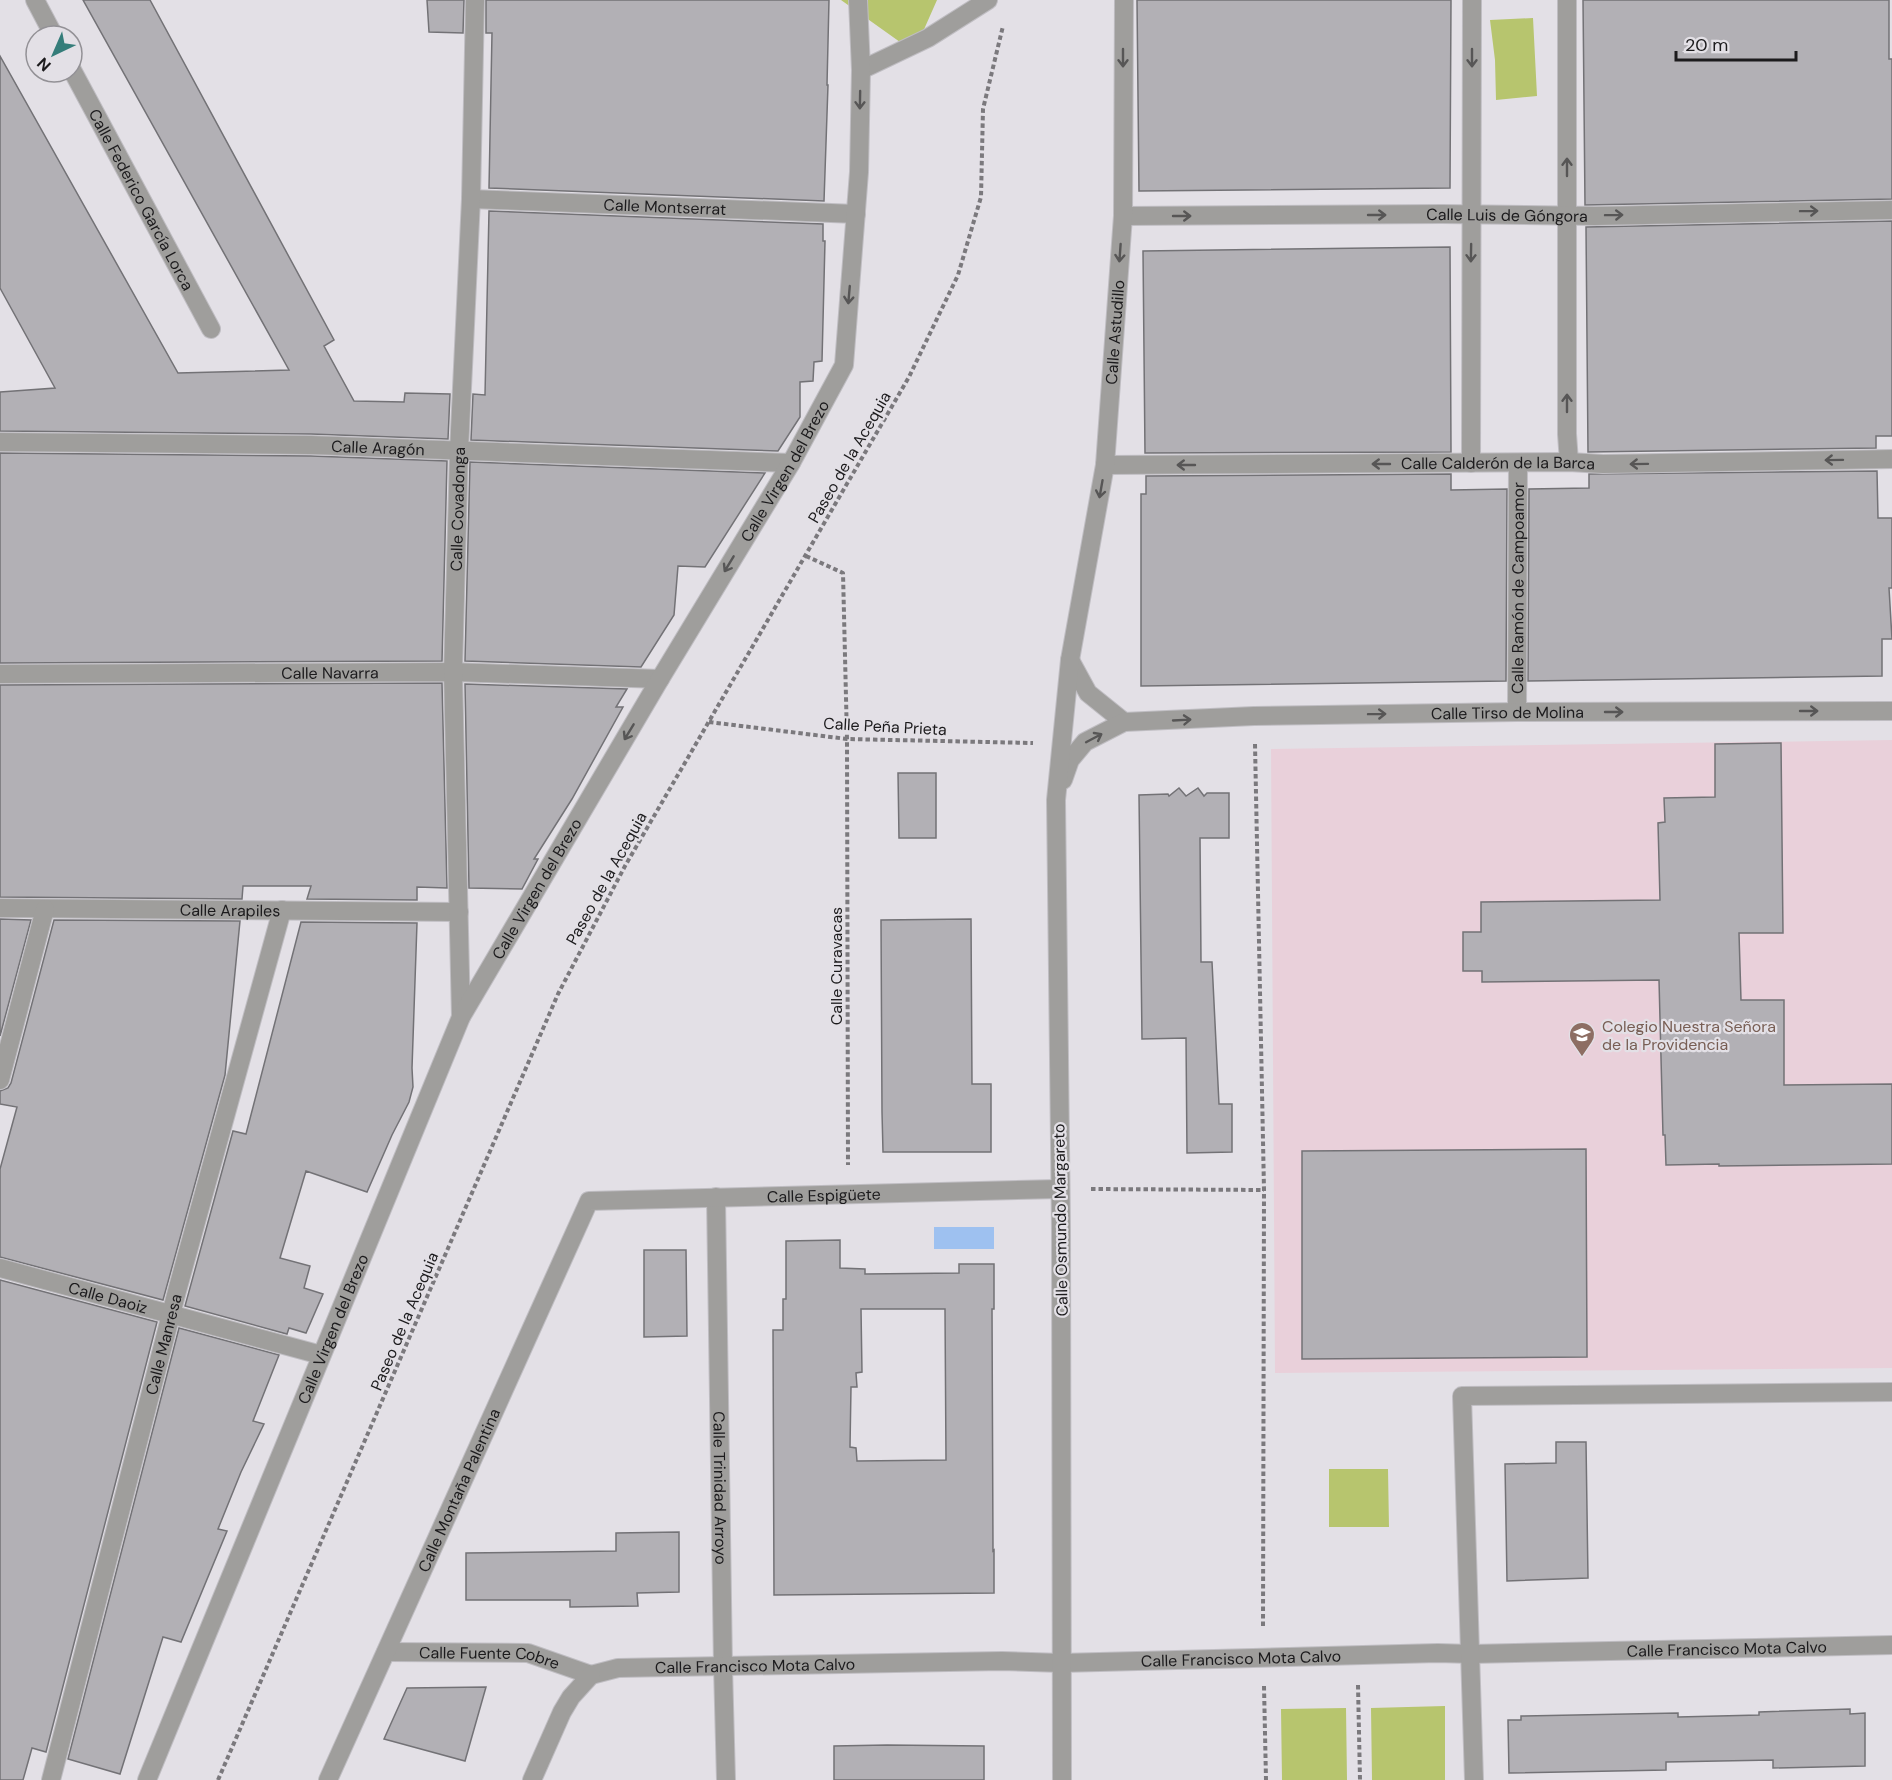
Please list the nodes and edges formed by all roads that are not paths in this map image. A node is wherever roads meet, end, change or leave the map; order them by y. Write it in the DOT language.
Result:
graph roads {
  1 [pos="35,0"];
  2 [pos="475,0"];
  3 [pos="858,0"];
  4 [pos="988,0"];
  5 [pos="1124,0"];
  6 [pos="1472,0"];
  7 [pos="1567,0"];
  8 [pos="48,24"];
  9 [pos="861,70"];
  10 [pos="80,84"];
  11 [pos="471,199"];
  12 [pos="1892,210"];
  13 [pos="856,214"];
  14 [pos="1567,214"];
  15 [pos="1473,215"];
  16 [pos="1123,216"];
  17 [pos="211,329"];
  18 [pos="0,442"];
  19 [pos="459,451"];
  20 [pos="1892,459"];
  21 [pos="1569,462"];
  22 [pos="791,463"];
  23 [pos="1471,463"];
  24 [pos="1518,463"];
  25 [pos="1105,465"];
  26 [pos="1070,660"];
  27 [pos="453,672"];
  28 [pos="0,674"];
  29 [pos="660,679"];
  30 [pos="1892,711"];
  31 [pos="1517,712"];
  32 [pos="1124,722"];
  33 [pos="1056,800"];
  34 [pos="0,908"];
  35 [pos="45,909"];
  36 [pos="282,910"];
  37 [pos="459,912"];
  38 [pos="461,1017"];
  39 [pos="0,1080"];
  40 [pos="1059,1189"];
  41 [pos="716,1197"];
  42 [pos="589,1201"];
  43 [pos="0,1268"];
  44 [pos="171,1315"];
  45 [pos="321,1355"];
  46 [pos="1892,1392"];
  47 [pos="1892,1645"];
  48 [pos="386,1652"];
  49 [pos="1471,1654"];
  50 [pos="1061,1663"];
  51 [pos="723,1667"];
  52 [pos="591,1675"];
  53 [pos="51,1780"];
  54 [pos="147,1780"];
  55 [pos="328,1780"];
  56 [pos="532,1780"];
  57 [pos="726,1780"];
  58 [pos="1062,1780"];
  59 [pos="1474,1780"];
  1 -- 8 [label="street"];
  2 -- 11 [label="street, Calle Covadonga"];
  3 -- 9 [label="street, Calle Virgen del Brezo"];
  4 -- 9 [label="street"];
  5 -- 16 [label="street, Calle Astudillo, one-way"];
  6 -- 15 [label="street, one-way"];
  14 -- 7 [label="street, one-way"];
  9 -- 13 [label="street, Calle Virgen del Brezo, one-way"];
  10 -- 17 [label="street, Calle Federico García Lorca"];
  11 -- 13 [label="street, Calle Montserrat"];
  11 -- 19 [label="street, Calle Covadonga"];
  14 -- 12 [label="street, Calle Luis de Góngora, one-way"];
  13 -- 22 [label="street, Calle Virgen del Brezo, one-way"];
  14 -- 15 [label="street, Calle Luis de Góngora"];
  21 -- 14 [label="street, one-way"];
  16 -- 15 [label="street, Calle Luis de Góngora, one-way"];
  15 -- 23 [label="street, one-way"];
  16 -- 25 [label="street, Calle Astudillo, one-way"];
  18 -- 19 [label="street, Calle Aragón"];
  19 -- 22 [label="street, Calle Aragón"];
  19 -- 27 [label="street, Calle Covadonga"];
  20 -- 21 [label="street, Calle Calderón de la Barca, one-way"];
  21 -- 24 [label="street, Calle Calderón de la Barca"];
  22 -- 29 [label="street, Calle Virgen del Brezo, one-way"];
  23 -- 24 [label="street, Calle Calderón de la Barca"];
  23 -- 25 [label="street, Calle Calderón de la Barca, one-way"];
  24 -- 31 [label="street, Calle Ramón de Campoamor"];
  25 -- 26 [label="street, Calle Astudillo, one-way"];
  26 -- 32 [label="street"];
  26 -- 33 [label="street, Calle Osmundo Margareto"];
  27 -- 28 [label="street, Calle Navarra"];
  27 -- 29 [label="street, Calle Navarra"];
  27 -- 37 [label="street, Calle Covadonga"];
  29 -- 38 [label="street, Calle Virgen del Brezo, one-way"];
  31 -- 30 [label="street, Calle Tirso de Molina, one-way"];
  32 -- 31 [label="street, Calle Tirso de Molina, one-way"];
  33 -- 32 [label="street, Calle Tirso de Molina, one-way"];
  33 -- 40 [label="street, Calle Osmundo Margareto"];
  34 -- 35 [label="street, Calle Arapiles"];
  35 -- 36 [label="street, Calle Arapiles"];
  35 -- 39 [label="street"];
  36 -- 37 [label="street, Calle Arapiles"];
  36 -- 44 [label="street, Calle Manresa"];
  37 -- 38 [label="street, Calle Covadonga"];
  38 -- 45 [label="street, Calle Virgen del Brezo"];
  40 -- 41 [label="street, Calle Espigüete"];
  40 -- 50 [label="street, Calle Osmundo Margareto"];
  41 -- 42 [label="street, Calle Espigüete"];
  41 -- 51 [label="street, Calle Trinidad Arroyo"];
  42 -- 48 [label="street, Calle Montaña Palentina"];
  43 -- 44 [label="street, Calle Daoiz"];
  44 -- 45 [label="street, Calle Daoiz"];
  44 -- 53 [label="street, Calle Manresa"];
  45 -- 54 [label="street, Calle Virgen del Brezo"];
  46 -- 49 [label="street"];
  47 -- 49 [label="street, Calle Francisco Mota Calvo"];
  48 -- 52 [label="street, Calle Fuente Cobre"];
  48 -- 55 [label="street, Calle Montaña Palentina"];
  49 -- 50 [label="street, Calle Francisco Mota Calvo"];
  49 -- 59 [label="street"];
  50 -- 51 [label="street, Calle Francisco Mota Calvo"];
  50 -- 58 [label="street, Calle Osmundo Margareto"];
  51 -- 52 [label="street, Calle Francisco Mota Calvo"];
  51 -- 57 [label="street, Calle Trinidad Arroyo"];
  52 -- 56 [label="street"];
}
